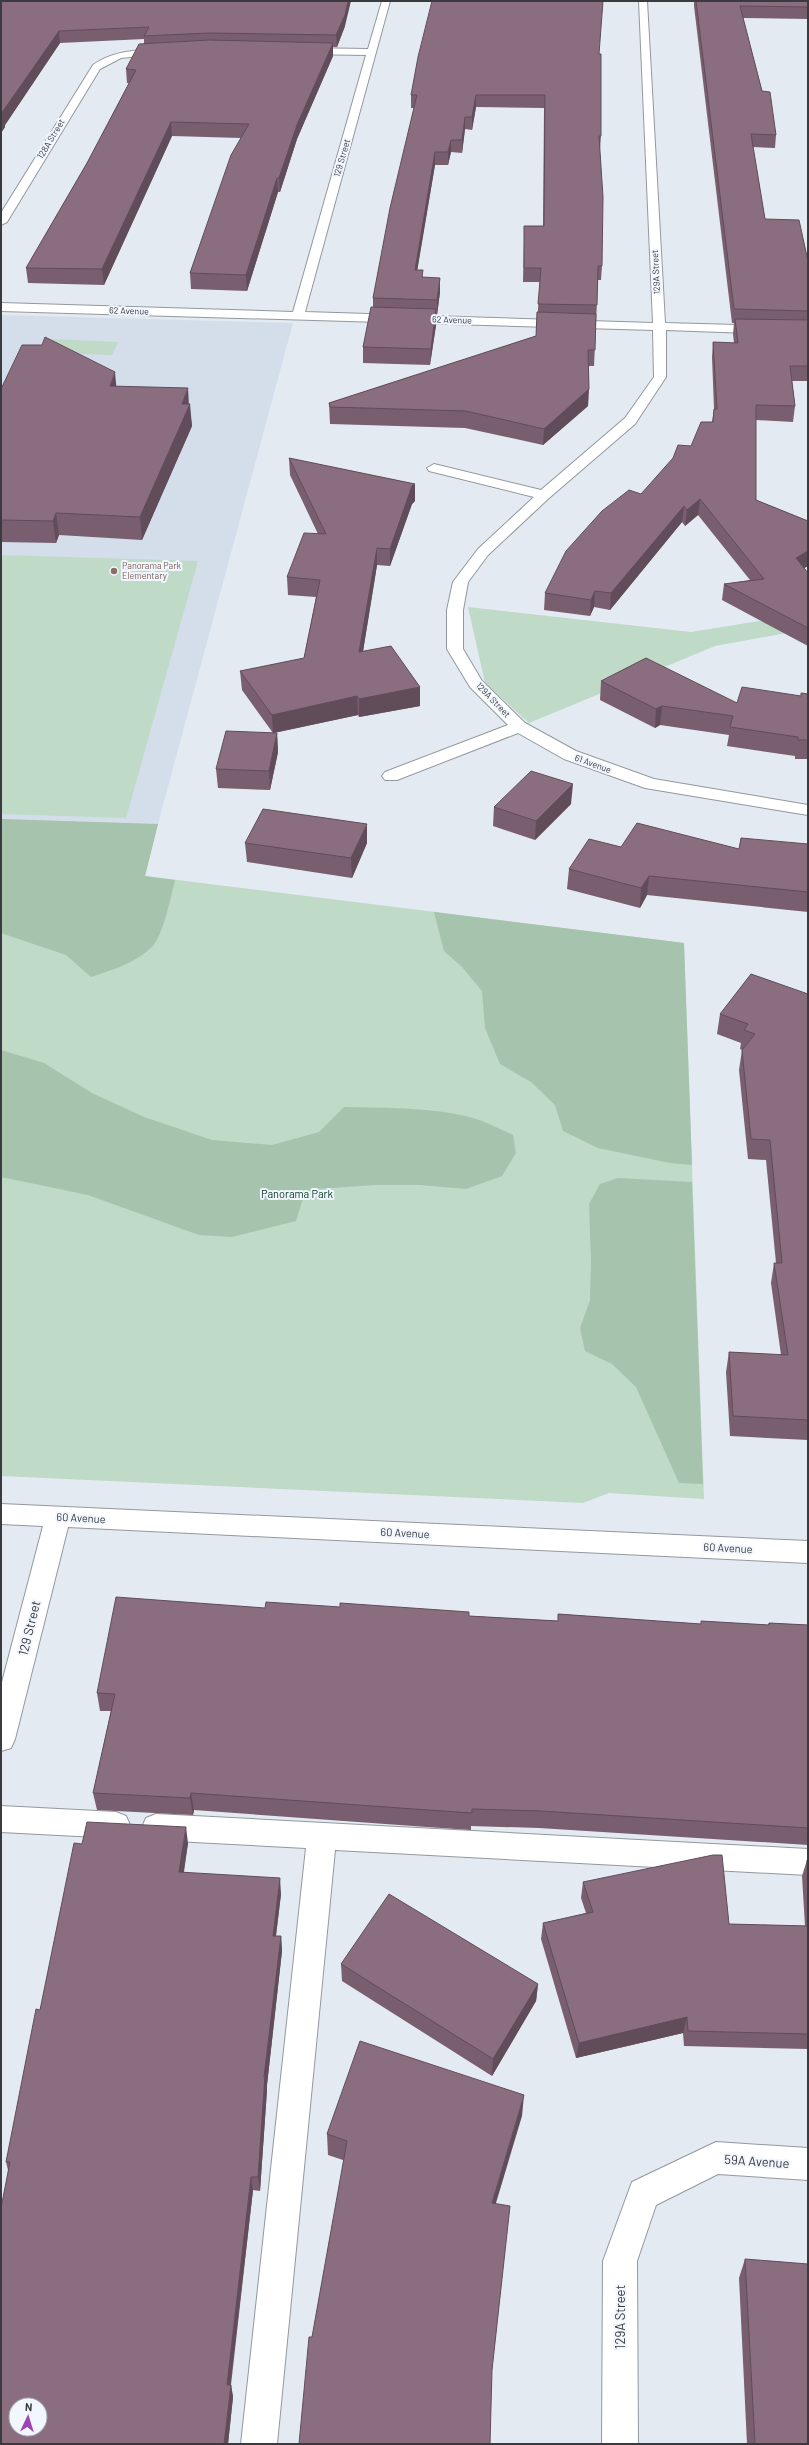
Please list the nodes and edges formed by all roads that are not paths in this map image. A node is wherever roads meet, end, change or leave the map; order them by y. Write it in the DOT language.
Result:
graph roads {
  1 [pos="386,1"];
  2 [pos="643,1"];
  3 [pos="174,51"];
  4 [pos="296,51"];
  5 [pos="372,52"];
  6 [pos="1,222"];
  7 [pos="1,307"];
  8 [pos="298,315"];
  9 [pos="659,326"];
  10 [pos="808,331"];
  11 [pos="434,468"];
  12 [pos="544,495"];
  13 [pos="519,727"];
  14 [pos="391,776"];
  15 [pos="808,810"];
  16 [pos="1,1514"];
  17 [pos="58,1517"];
  18 [pos="808,1552"];
  19 [pos="1,1739"];
  20 [pos="1,1819"];
  21 [pos="322,1836"];
  22 [pos="808,1862"];
  23 [pos="808,2164"];
  24 [pos="644,2194"];
  25 [pos="259,2444"];
  26 [pos="620,2444"];
  1 -- 5 [label="street, 129 Street"];
  2 -- 9 [label="street, 129A Street"];
  3 -- 6 [label="street, 128A Street"];
  4 -- 5 [label="street"];
  5 -- 8 [label="street, 129 Street"];
  7 -- 8 [label="street, 62 Avenue"];
  8 -- 9 [label="street, 62 Avenue"];
  9 -- 10 [label="street, 62 Avenue"];
  9 -- 12 [label="street, 129A Street"];
  11 -- 12 [label="street"];
  12 -- 13 [label="street, 129A Street"];
  13 -- 14 [label="street"];
  13 -- 15 [label="street, 61 Avenue"];
  16 -- 17 [label="street, 60 Avenue"];
  17 -- 18 [label="street, 60 Avenue"];
  17 -- 19 [label="street, 129 Street"];
  20 -- 21 [label="street"];
  21 -- 22 [label="street"];
  21 -- 25 [label="street"];
  23 -- 24 [label="street, 59A Avenue"];
  24 -- 26 [label="street, 129A Street"];
}
